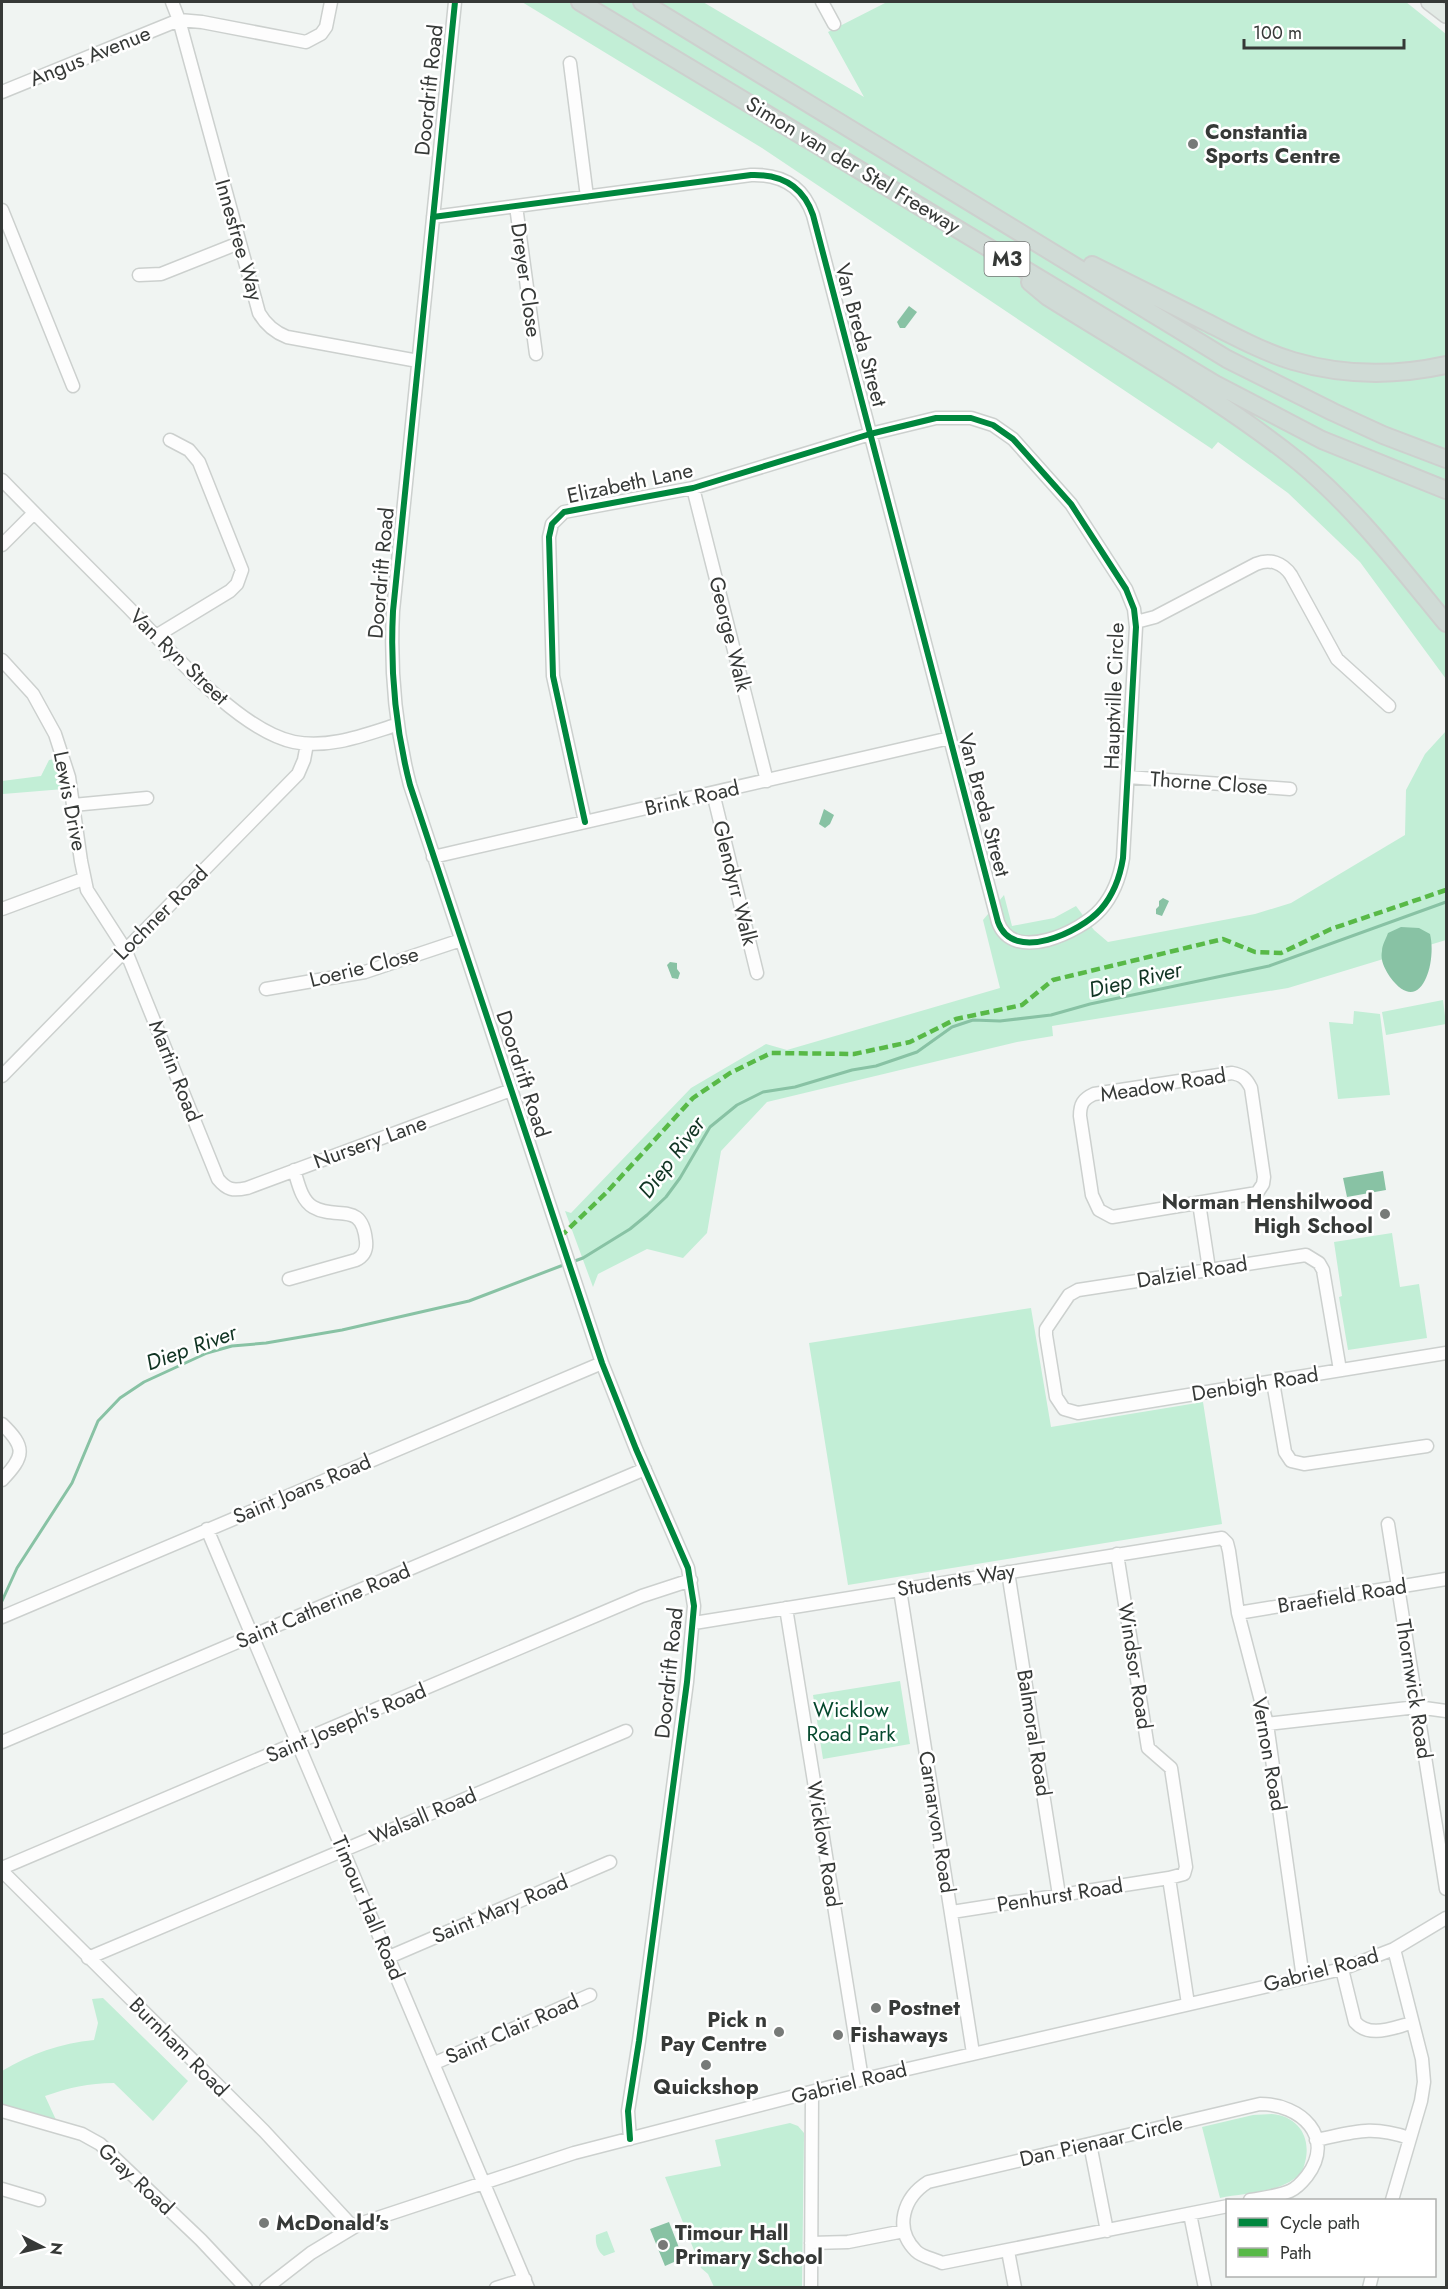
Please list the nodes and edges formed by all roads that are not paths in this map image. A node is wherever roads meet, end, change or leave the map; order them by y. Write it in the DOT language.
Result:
graph roads {
  1 [pos="172,2"];
  2 [pos="331,2"];
  3 [pos="455,2"];
  4 [pos="580,2"];
  5 [pos="642,2"];
  6 [pos="822,2"];
  7 [pos="1428,2"];
  8 [pos="1446,15"];
  9 [pos="179,20"];
  10 [pos="834,24"];
  11 [pos="570,63"];
  12 [pos="2,92"];
  13 [pos="587,197"];
  14 [pos="516,206"];
  15 [pos="2,210"];
  16 [pos="995,216"];
  17 [pos="433,217"];
  18 [pos="239,243"];
  19 [pos="1018,266"];
  20 [pos="140,275"];
  21 [pos="536,354"];
  22 [pos="418,362"];
  23 [pos="1446,365"];
  24 [pos="73,386"];
  25 [pos="870,434"];
  26 [pos="170,440"];
  27 [pos="1446,459"];
  28 [pos="2,480"];
  29 [pos="693,488"];
  30 [pos="1446,490"];
  31 [pos="34,513"];
  32 [pos="2,545"];
  33 [pos="1136,622"];
  34 [pos="1446,623"];
  35 [pos="156,636"];
  36 [pos="2,660"];
  37 [pos="1389,706"];
  38 [pos="396,724"];
  39 [pos="950,738"];
  40 [pos="306,744"];
  41 [pos="1128,777"];
  42 [pos="767,781"];
  43 [pos="1290,789"];
  44 [pos="713,793"];
  45 [pos="147,798"];
  46 [pos="73,805"];
  47 [pos="585,822"];
  48 [pos="433,857"];
  49 [pos="84,879"];
  50 [pos="2,909"];
  51 [pos="998,921"];
  52 [pos="461,940"];
  53 [pos="125,949"];
  54 [pos="757,973"];
  55 [pos="266,989"];
  56 [pos="2,1076"];
  57 [pos="511,1090"];
  58 [pos="294,1170"];
  59 [pos="229,1189"];
  60 [pos="1199,1203"];
  61 [pos="1209,1269"];
  62 [pos="289,1279"];
  63 [pos="1446,1353"];
  64 [pos="602,1363"];
  65 [pos="1340,1370"];
  66 [pos="1273,1382"];
  67 [pos="1064,1409"];
  68 [pos="2,1424"];
  69 [pos="1427,1446"];
  70 [pos="645,1469"];
  71 [pos="2,1480"];
  72 [pos="1388,1524"];
  73 [pos="207,1529"];
  74 [pos="1219,1538"];
  75 [pos="1117,1554"];
  76 [pos="1008,1572"];
  77 [pos="1446,1579"];
  78 [pos="691,1580"];
  79 [pos="1398,1588"];
  80 [pos="900,1590"];
  81 [pos="786,1608"];
  82 [pos="1238,1612"];
  83 [pos="2,1617"];
  84 [pos="694,1623"];
  85 [pos="253,1636"];
  86 [pos="1417,1707"];
  87 [pos="1446,1711"];
  88 [pos="1267,1724"];
  89 [pos="626,1731"];
  90 [pos="2,1742"];
  91 [pos="298,1743"];
  92 [pos="343,1850"];
  93 [pos="610,1862"];
  94 [pos="2,1870"];
  95 [pos="1169,1878"];
  96 [pos="1446,1889"];
  97 [pos="1059,1895"];
  98 [pos="952,1912"];
  99 [pos="1446,1918"];
  100 [pos="1394,1949"];
  101 [pos="390,1957"];
  102 [pos="88,1958"];
  103 [pos="1342,1969"];
  104 [pos="1304,1978"];
  105 [pos="590,1995"];
  106 [pos="1188,2004"];
  107 [pos="1412,2023"];
  108 [pos="973,2054"];
  109 [pos="435,2063"];
  110 [pos="862,2079"];
  111 [pos="812,2092"];
  112 [pos="2,2110"];
  113 [pos="1409,2138"];
  114 [pos="630,2139"];
  115 [pos="1316,2140"];
  116 [pos="1090,2144"];
  117 [pos="484,2182"];
  118 [pos="2,2189"];
  119 [pos="1255,2199"];
  120 [pos="1392,2199"];
  121 [pos="39,2200"];
  122 [pos="1226,2206"];
  123 [pos="1190,2214"];
  124 [pos="353,2227"];
  125 [pos="904,2231"];
  126 [pos="1107,2231"];
  127 [pos="812,2243"];
  128 [pos="1008,2251"];
  129 [pos="526,2283"];
  130 [pos="270,2286"];
  131 [pos="246,2288"];
  132 [pos="496,2288"];
  133 [pos="811,2288"];
  134 [pos="1015,2288"];
  135 [pos="1205,2288"];
  1 -- 9 [label="street, Innesfree Way"];
  2 -- 9 [label="street"];
  3 -- 17 [label="street, Doordrift Road"];
  4 -- 19 [label="highway, Simon van der Stel Freeway / M3"];
  5 -- 16 [label="highway, Simon van der Stel Freeway / M3"];
  6 -- 10 [label="street"];
  7 -- 8 [label="main road"];
  9 -- 12 [label="street, Angus Avenue"];
  9 -- 18 [label="street, Innesfree Way"];
  11 -- 13 [label="street"];
  13 -- 14 [label="street, Van Breda Street"];
  13 -- 25 [label="street, Van Breda Street"];
  14 -- 17 [label="street, Van Breda Street"];
  14 -- 21 [label="street, Dreyer Close"];
  15 -- 24 [label="street"];
  16 -- 23 [label="highway"];
  16 -- 27 [label="highway, Simon van der Stel Freeway / M3"];
  17 -- 22 [label="street, Doordrift Road"];
  18 -- 20 [label="street"];
  18 -- 22 [label="street, Innesfree Way"];
  19 -- 30 [label="highway, Simon van der Stel Freeway / M3"];
  19 -- 34 [label="highway"];
  22 -- 38 [label="street, Doordrift Road"];
  25 -- 29 [label="street, Elizabeth Lane"];
  25 -- 33 [label="street, Hauptville Circle"];
  25 -- 39 [label="street, Van Breda Street"];
  26 -- 35 [label="street"];
  28 -- 31 [label="street, Van Ryn Street"];
  29 -- 42 [label="street, George Walk"];
  29 -- 47 [label="street, Elizabeth Lane"];
  31 -- 32 [label="street"];
  31 -- 35 [label="street, Van Ryn Street"];
  33 -- 37 [label="street"];
  33 -- 41 [label="street, Hauptville Circle"];
  35 -- 40 [label="street, Van Ryn Street"];
  36 -- 46 [label="street, Lewis Drive"];
  38 -- 40 [label="street, Van Ryn Street"];
  38 -- 48 [label="street, Doordrift Road"];
  39 -- 42 [label="street, Brink Road"];
  39 -- 51 [label="street, Van Breda Street"];
  40 -- 53 [label="street, Lochner Road"];
  41 -- 43 [label="street, Thorne Close"];
  41 -- 51 [label="street, Hauptville Circle"];
  42 -- 44 [label="street, Brink Road"];
  44 -- 47 [label="street, Brink Road"];
  44 -- 54 [label="street, Glendyrr Walk"];
  45 -- 46 [label="street"];
  46 -- 49 [label="street, Lewis Drive"];
  47 -- 48 [label="street, Brink Road"];
  48 -- 52 [label="street, Doordrift Road"];
  49 -- 50 [label="street"];
  49 -- 53 [label="street, Lewis Drive"];
  52 -- 55 [label="street, Loerie Close"];
  52 -- 57 [label="street, Doordrift Road"];
  53 -- 56 [label="street, Lochner Road"];
  53 -- 59 [label="street, Martin Road"];
  57 -- 58 [label="street, Nursery Lane"];
  57 -- 64 [label="street, Doordrift Road"];
  58 -- 59 [label="street, Nursery Lane"];
  58 -- 62 [label="street"];
  60 -- 60 [label="street, Meadow Road"];
  60 -- 61 [label="street"];
  61 -- 65 [label="street, Dalziel Road"];
  61 -- 67 [label="street, Dalziel Road"];
  63 -- 65 [label="street, Denbigh Road"];
  64 -- 70 [label="street, Doordrift Road"];
  64 -- 73 [label="street, Saint Joans Road"];
  65 -- 66 [label="street, Denbigh Road"];
  66 -- 67 [label="street, Denbigh Road"];
  66 -- 69 [label="street"];
  68 -- 71 [label="street"];
  70 -- 78 [label="street, Doordrift Road"];
  70 -- 85 [label="street, Saint Catherine Road"];
  72 -- 79 [label="street, Thornwick Road"];
  73 -- 83 [label="street, Saint Joans Road"];
  73 -- 85 [label="street, Timour Hall Road"];
  74 -- 75 [label="street, Students Way"];
  74 -- 82 [label="street, Vernon Road"];
  75 -- 76 [label="street, Students Way"];
  75 -- 95 [label="street, Windsor Road"];
  76 -- 80 [label="street, Students Way"];
  76 -- 97 [label="street, Balmoral Road"];
  77 -- 79 [label="street, Braefield Road"];
  78 -- 84 [label="street, Doordrift Road"];
  78 -- 91 [label="street, Saint Joseph's Road"];
  79 -- 82 [label="street, Braefield Road"];
  79 -- 86 [label="street, Thornwick Road"];
  80 -- 81 [label="street, Students Way"];
  80 -- 98 [label="street, Carnarvon Road"];
  81 -- 84 [label="street, Students Way"];
  81 -- 110 [label="street, Wicklow Road"];
  82 -- 88 [label="street, Vernon Road"];
  84 -- 114 [label="street, Doordrift Road"];
  85 -- 90 [label="street, Saint Catherine Road"];
  85 -- 91 [label="street, Timour Hall Road"];
  86 -- 87 [label="street"];
  86 -- 88 [label="street"];
  86 -- 96 [label="street, Thornwick Road"];
  88 -- 104 [label="street, Vernon Road"];
  89 -- 92 [label="street, Walsall Road"];
  91 -- 92 [label="street, Timour Hall Road"];
  91 -- 94 [label="street, Saint Joseph's Road"];
  92 -- 101 [label="street, Timour Hall Road"];
  92 -- 102 [label="street, Walsall Road"];
  93 -- 101 [label="street, Saint Mary Road"];
  94 -- 102 [label="street, Burnham Road"];
  95 -- 97 [label="street, Penhurst Road"];
  95 -- 106 [label="street"];
  97 -- 98 [label="street, Penhurst Road"];
  98 -- 108 [label="street, Carnarvon Road"];
  99 -- 100 [label="street, Gabriel Road"];
  100 -- 103 [label="street, Gabriel Road"];
  100 -- 107 [label="street"];
  101 -- 109 [label="street, Timour Hall Road"];
  102 -- 124 [label="street, Burnham Road"];
  103 -- 104 [label="street, Gabriel Road"];
  103 -- 107 [label="street"];
  104 -- 106 [label="street, Gabriel Road"];
  105 -- 109 [label="street, Saint Clair Road"];
  106 -- 108 [label="street, Gabriel Road"];
  107 -- 113 [label="street"];
  108 -- 110 [label="street, Gabriel Road"];
  109 -- 117 [label="street, Timour Hall Road"];
  110 -- 111 [label="street, Gabriel Road"];
  111 -- 114 [label="street, Gabriel Road"];
  111 -- 127 [label="street"];
  112 -- 131 [label="street, Gray Road"];
  113 -- 115 [label="street"];
  113 -- 120 [label="street"];
  114 -- 117 [label="street, Gabriel Road"];
  115 -- 116 [label="street, Dan Pienaar Circle"];
  115 -- 119 [label="street"];
  116 -- 125 [label="street, Dan Pienaar Circle"];
  116 -- 126 [label="street"];
  117 -- 124 [label="street, Gabriel Road"];
  117 -- 129 [label="street, Timour Hall Road"];
  118 -- 121 [label="street"];
  122 -- 123 [label="street"];
  123 -- 126 [label="street"];
  123 -- 135 [label="street"];
  124 -- 130 [label="street, Gabriel Road"];
  125 -- 127 [label="street"];
  125 -- 128 [label="street"];
  126 -- 128 [label="street"];
  127 -- 133 [label="street"];
  128 -- 134 [label="street"];
  129 -- 132 [label="street"];
}
